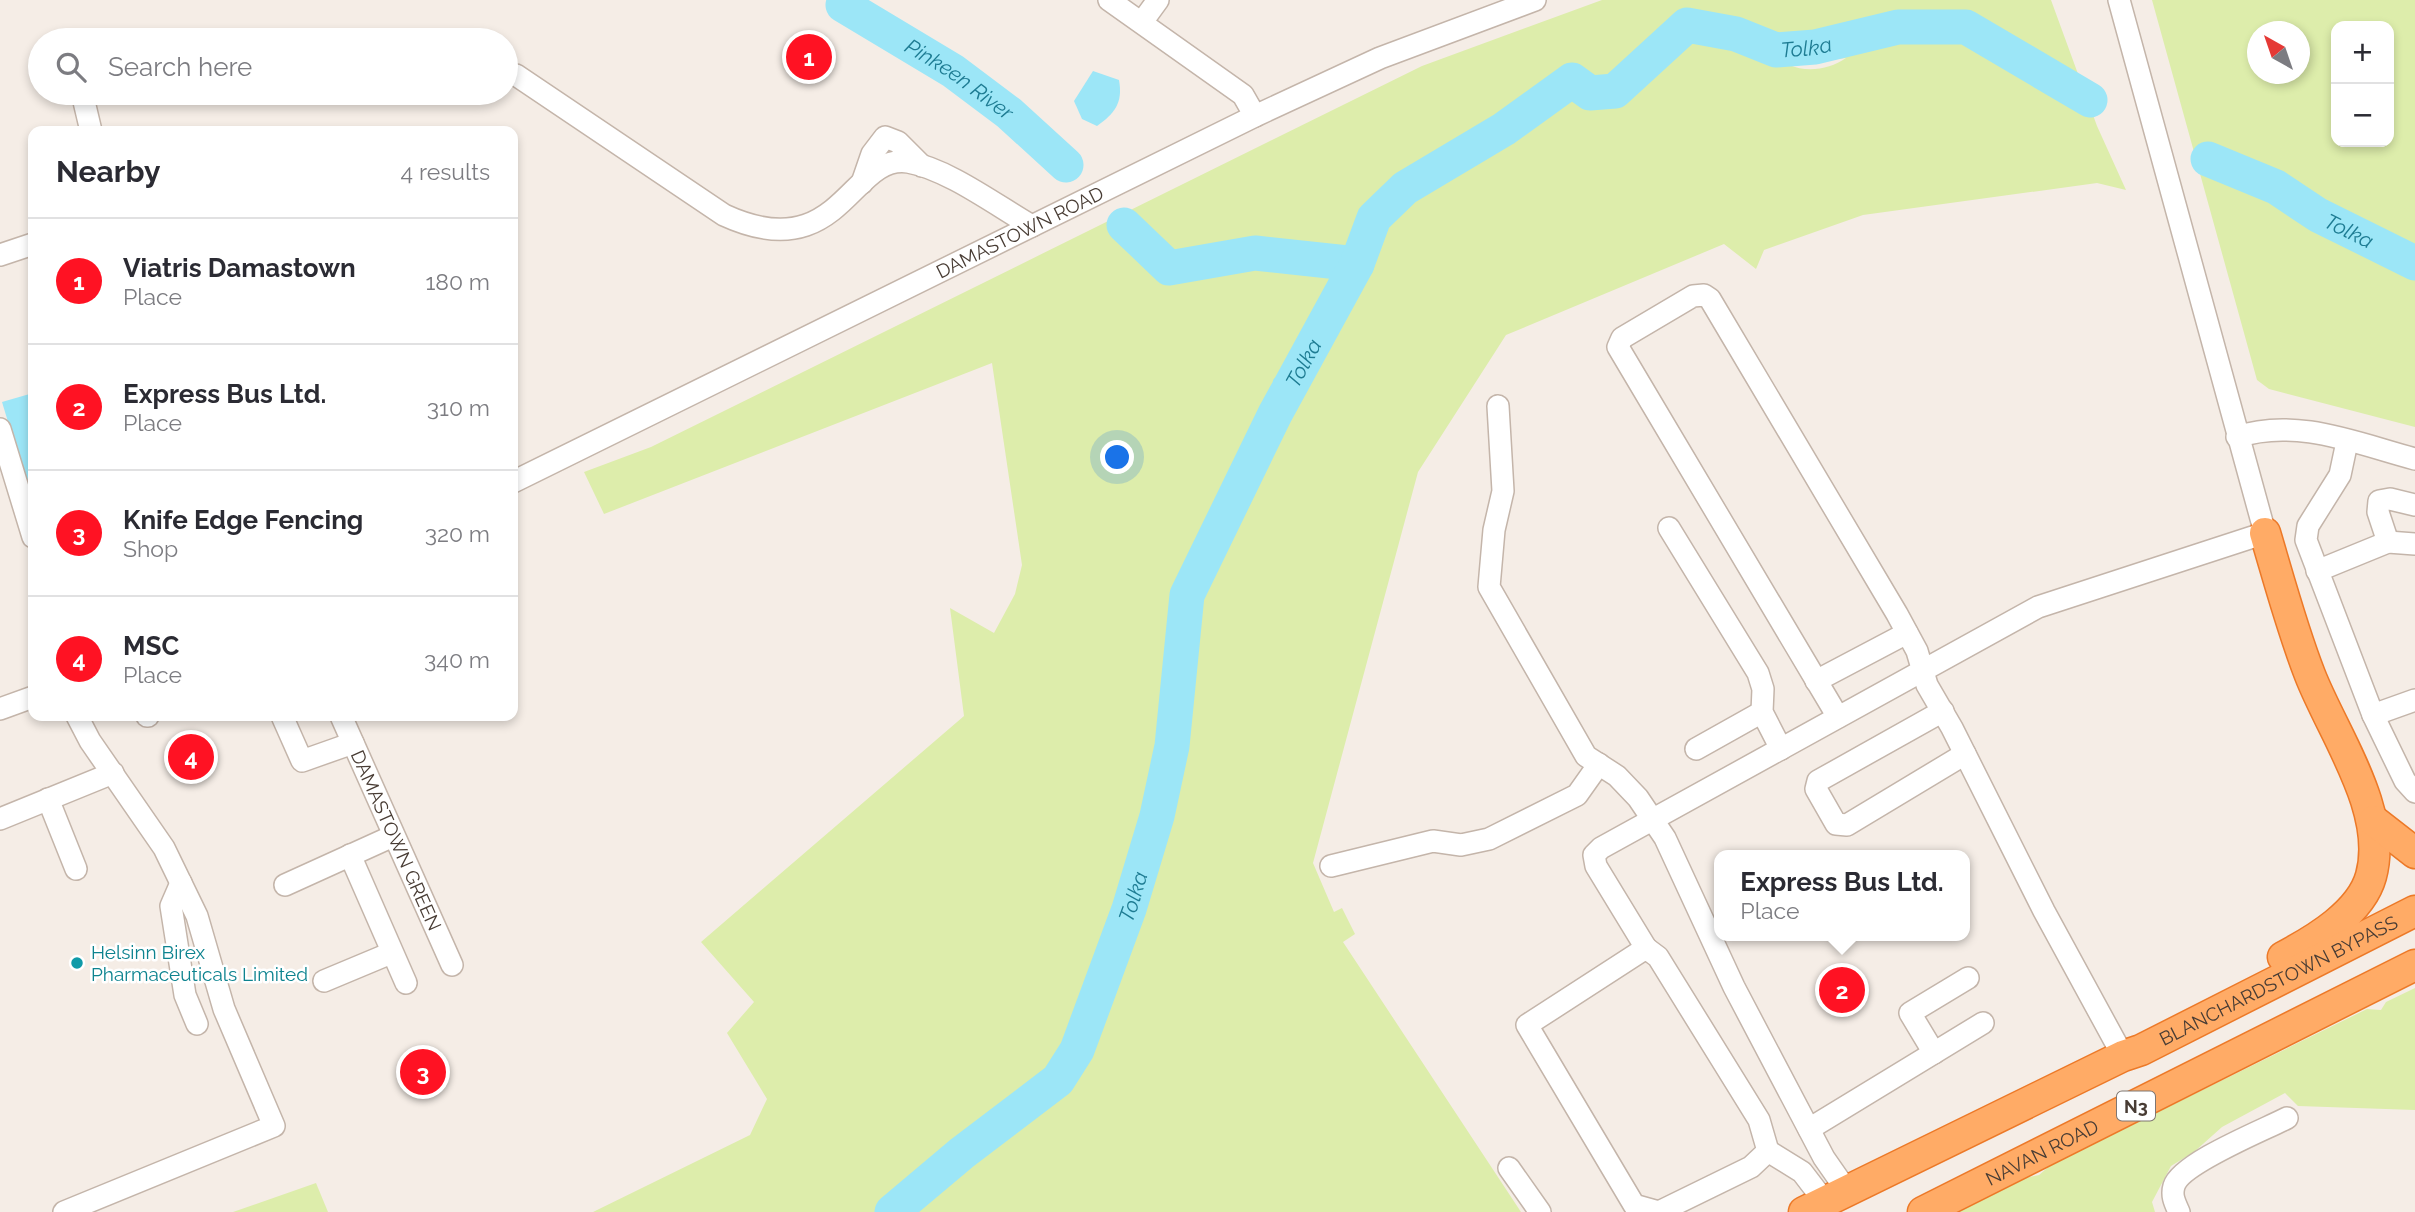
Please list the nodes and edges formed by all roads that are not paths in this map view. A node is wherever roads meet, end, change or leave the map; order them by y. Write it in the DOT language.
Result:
graph roads {
  1 [pos="1109,0"];
  2 [pos="1158,0"];
  3 [pos="2119,0"];
  4 [pos="1524,2"];
  5 [pos="1142,22"];
  6 [pos="518,76"];
  7 [pos="85,105"];
  8 [pos="1255,116"];
  9 [pos="90,126"];
  10 [pos="1032,226"];
  11 [pos="28,246"];
  12 [pos="0,255"];
  13 [pos="1498,406"];
  14 [pos="0,429"];
  15 [pos="2237,437"];
  16 [pos="2347,442"];
  17 [pos="2415,459"];
  18 [pos="518,480"];
  19 [pos="2415,505"];
  20 [pos="28,521"];
  21 [pos="1670,528"];
  22 [pos="2265,533"];
  23 [pos="2388,542"];
  24 [pos="2414,547"];
  25 [pos="2317,572"];
  26 [pos="1907,633"];
  27 [pos="1924,670"];
  28 [pos="1816,681"];
  29 [pos="28,699"];
  30 [pos="2413,707"];
  31 [pos="0,709"];
  32 [pos="1943,711"];
  33 [pos="1762,712"];
  34 [pos="2373,715"];
  35 [pos="1838,717"];
  36 [pos="79,721"];
  37 [pos="284,721"];
  38 [pos="343,721"];
  39 [pos="353,743"];
  40 [pos="1696,749"];
  41 [pos="1781,749"];
  42 [pos="1965,754"];
  43 [pos="1599,764"];
  44 [pos="113,774"];
  45 [pos="2415,792"];
  46 [pos="48,799"];
  47 [pos="0,819"];
  48 [pos="1655,821"];
  49 [pos="2374,821"];
  50 [pos="393,836"];
  51 [pos="2415,853"];
  52 [pos="350,855"];
  53 [pos="1331,866"];
  54 [pos="76,869"];
  55 [pos="181,883"];
  56 [pos="285,885"];
  57 [pos="2415,911"];
  58 [pos="1646,948"];
  59 [pos="391,953"];
  60 [pos="452,965"];
  61 [pos="2415,965"];
  62 [pos="1968,978"];
  63 [pos="324,981"];
  64 [pos="406,983"];
  65 [pos="1983,1023"];
  66 [pos="197,1024"];
  67 [pos="1934,1053"];
  68 [pos="2132,1053"];
  69 [pos="2287,1118"];
  70 [pos="1809,1129"];
  71 [pos="1768,1151"];
  72 [pos="1509,1168"];
  73 [pos="1825,1202"];
  74 [pos="64,1212"];
  75 [pos="1540,1212"];
  76 [pos="1923,1212"];
  77 [pos="2179,1212"];
  1 -- 5 [label="street"];
  2 -- 5 [label="street"];
  3 -- 15 [label="street"];
  4 -- 8 [label="street, DAMASTOWN ROAD"];
  5 -- 8 [label="street"];
  6 -- 10 [label="street"];
  7 -- 9 [label="street"];
  8 -- 10 [label="street, DAMASTOWN ROAD"];
  10 -- 18 [label="street, DAMASTOWN ROAD"];
  11 -- 12 [label="street"];
  13 -- 43 [label="street"];
  14 -- 20 [label="street"];
  15 -- 16 [label="street"];
  15 -- 22 [label="street"];
  16 -- 17 [label="street"];
  16 -- 25 [label="street"];
  19 -- 23 [label="street"];
  21 -- 33 [label="street"];
  22 -- 27 [label="street"];
  22 -- 49 [label="highway"];
  23 -- 24 [label="street"];
  23 -- 25 [label="street"];
  25 -- 34 [label="street"];
  26 -- 27 [label="street"];
  26 -- 28 [label="street"];
  26 -- 28 [label="street"];
  27 -- 32 [label="street"];
  27 -- 35 [label="street"];
  28 -- 35 [label="street"];
  29 -- 31 [label="street"];
  30 -- 34 [label="street"];
  32 -- 42 [label="street"];
  32 -- 42 [label="street"];
  33 -- 40 [label="street"];
  33 -- 41 [label="street"];
  34 -- 45 [label="street"];
  35 -- 41 [label="street"];
  36 -- 44 [label="street"];
  37 -- 39 [label="street"];
  38 -- 39 [label="street, DAMASTOWN GREEN"];
  39 -- 50 [label="street, DAMASTOWN GREEN"];
  41 -- 48 [label="street"];
  42 -- 68 [label="street"];
  43 -- 48 [label="street"];
  43 -- 53 [label="street"];
  44 -- 46 [label="street"];
  44 -- 55 [label="street"];
  46 -- 47 [label="street"];
  46 -- 54 [label="street"];
  48 -- 58 [label="street"];
  48 -- 70 [label="street"];
  49 -- 51 [label="highway"];
  49 -- 68 [label="highway"];
  50 -- 52 [label="street"];
  50 -- 60 [label="street, DAMASTOWN GREEN"];
  52 -- 56 [label="street"];
  52 -- 59 [label="street"];
  55 -- 66 [label="street"];
  55 -- 74 [label="street"];
  57 -- 68 [label="highway, BLANCHARDSTOWN BYPASS"];
  58 -- 71 [label="street"];
  58 -- 71 [label="street"];
  59 -- 63 [label="street"];
  59 -- 64 [label="street"];
  61 -- 76 [label="highway, NAVAN ROAD / N3"];
  62 -- 67 [label="street"];
  65 -- 67 [label="street"];
  67 -- 70 [label="street"];
  68 -- 73 [label="highway"];
  69 -- 77 [label="street"];
  70 -- 73 [label="street"];
  71 -- 73 [label="street"];
  72 -- 75 [label="street"];
}
